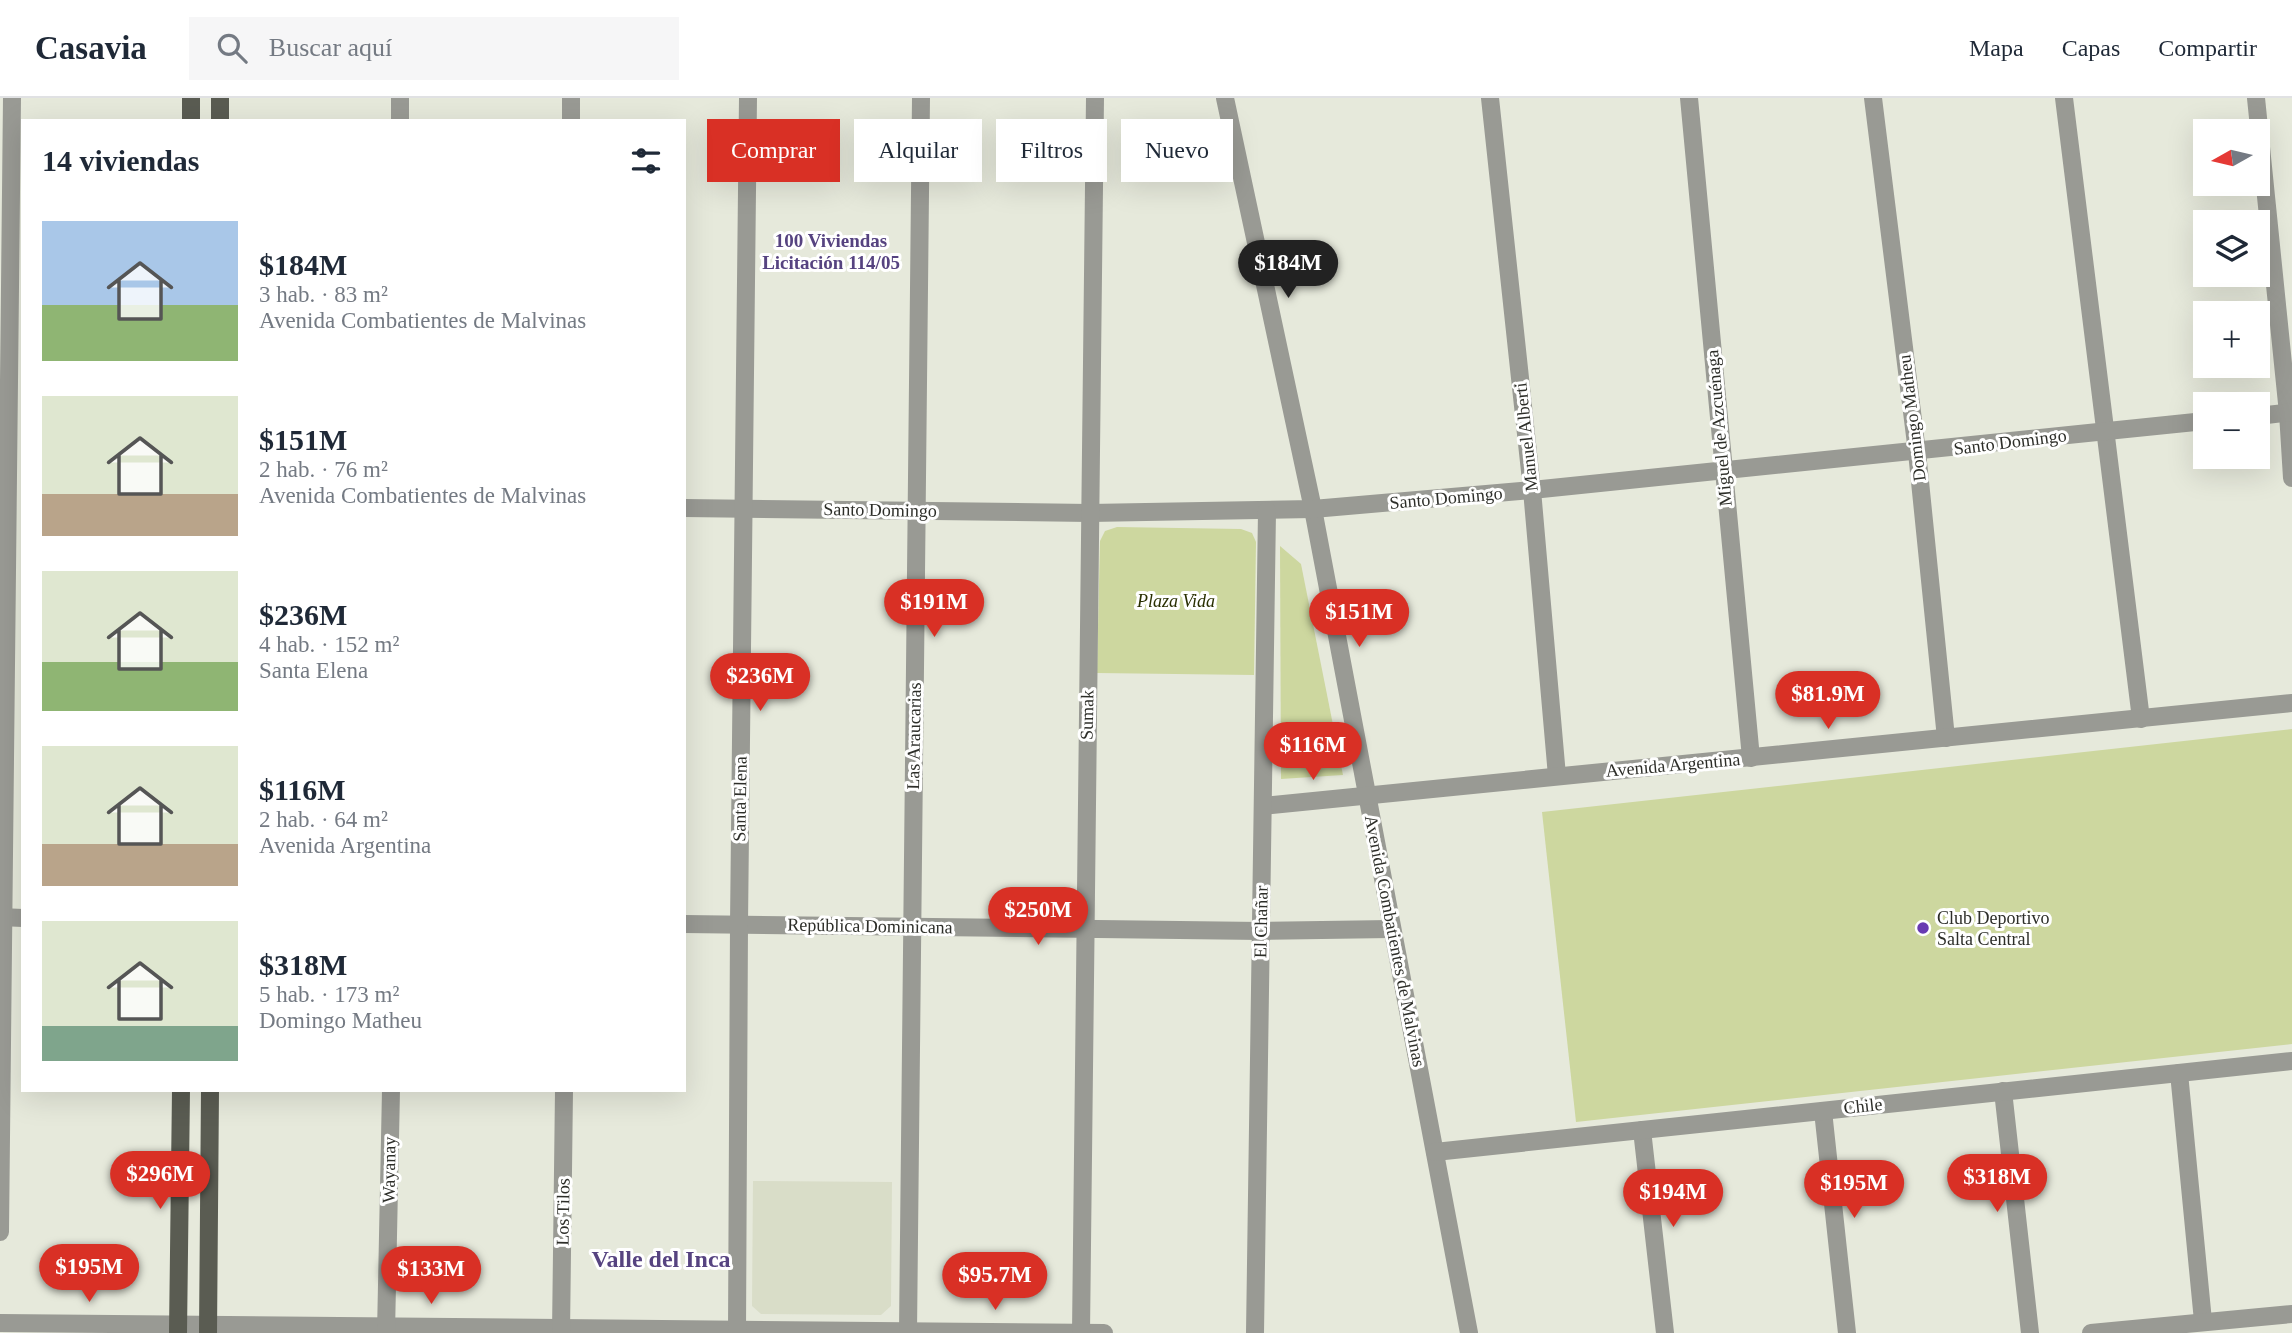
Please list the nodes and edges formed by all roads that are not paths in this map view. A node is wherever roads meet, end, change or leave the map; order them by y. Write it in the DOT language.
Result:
graph roads {
  1 [pos="12,98"];
  2 [pos="191,98"];
  3 [pos="220,98"];
  4 [pos="400,98"];
  5 [pos="571,98"];
  6 [pos="748,98"];
  7 [pos="921,98"];
  8 [pos="1095,98"];
  9 [pos="1225,98"];
  10 [pos="1490,98"];
  11 [pos="1689,98"];
  12 [pos="1873,98"];
  13 [pos="2064,98"];
  14 [pos="2256,98"];
  15 [pos="191,119"];
  16 [pos="220,119"];
  17 [pos="400,119"];
  18 [pos="571,119"];
  19 [pos="2290,413"];
  20 [pos="2270,415"];
  21 [pos="2193,422"];
  22 [pos="2106,431"];
  23 [pos="1917,452"];
  24 [pos="1723,471"];
  25 [pos="2292,478"];
  26 [pos="1532,490"];
  27 [pos="10,497"];
  28 [pos="686,508"];
  29 [pos="743,509"];
  30 [pos="1313,509"];
  31 [pos="916,510"];
  32 [pos="1267,511"];
  33 [pos="1090,513"];
  34 [pos="2292,703"];
  35 [pos="2141,719"];
  36 [pos="1946,738"];
  37 [pos="1751,758"];
  38 [pos="1557,776"];
  39 [pos="1368,796"];
  40 [pos="1263,806"];
  41 [pos="2,917"];
  42 [pos="21,918"];
  43 [pos="686,924"];
  44 [pos="739,924"];
  45 [pos="912,926"];
  46 [pos="1084,929"];
  47 [pos="1391,929"];
  48 [pos="1261,931"];
  49 [pos="2292,1060"];
  50 [pos="2179,1073"];
  51 [pos="2003,1091"];
  52 [pos="181,1092"];
  53 [pos="210,1092"];
  54 [pos="391,1092"];
  55 [pos="564,1092"];
  56 [pos="1823,1111"];
  57 [pos="1642,1130"];
  58 [pos="1435,1152"];
  59 [pos="0,1233"];
  60 [pos="2292,1314"];
  61 [pos="2203,1321"];
  62 [pos="0,1323"];
  63 [pos="208,1328"];
  64 [pos="178,1329"];
  65 [pos="386,1329"];
  66 [pos="561,1330"];
  67 [pos="737,1331"];
  68 [pos="908,1331"];
  69 [pos="1081,1333"];
  70 [pos="1104,1333"];
  71 [pos="1255,1333"];
  72 [pos="1469,1333"];
  73 [pos="1665,1333"];
  74 [pos="1847,1333"];
  75 [pos="2030,1333"];
  76 [pos="2091,1333"];
  1 -- 27 [label="street"];
  2 -- 15 [label="main road"];
  3 -- 16 [label="main road"];
  4 -- 17 [label="street"];
  5 -- 18 [label="street"];
  6 -- 29 [label="street, Santa Elena"];
  7 -- 31 [label="street, Las Araucarias"];
  8 -- 33 [label="street, Sumak"];
  9 -- 30 [label="street, Avenida Combatientes de Malvinas"];
  10 -- 26 [label="street, Manuel Alberti"];
  11 -- 24 [label="street, Miguel de Azcuénaga"];
  12 -- 23 [label="street, Domingo Matheu"];
  13 -- 22 [label="street"];
  14 -- 19 [label="street"];
  19 -- 20 [label="street"];
  19 -- 25 [label="street"];
  21 -- 22 [label="street, Santo Domingo"];
  22 -- 23 [label="street, Santo Domingo"];
  22 -- 35 [label="street"];
  23 -- 24 [label="street, Santo Domingo"];
  23 -- 36 [label="street, Domingo Matheu"];
  24 -- 26 [label="street, Santo Domingo"];
  24 -- 37 [label="street, Miguel de Azcuénaga"];
  26 -- 30 [label="street, Santo Domingo"];
  26 -- 38 [label="street, Manuel Alberti"];
  27 -- 41 [label="street"];
  28 -- 29 [label="street, Santo Domingo"];
  29 -- 31 [label="street, Santo Domingo"];
  29 -- 44 [label="street, Santa Elena"];
  30 -- 32 [label="street, Santo Domingo"];
  30 -- 39 [label="street, Avenida Combatientes de Malvinas"];
  31 -- 33 [label="street, Santo Domingo"];
  31 -- 45 [label="street, Las Araucarias"];
  32 -- 33 [label="street, Santo Domingo"];
  32 -- 40 [label="street, El Chañar"];
  33 -- 46 [label="street, Sumak"];
  34 -- 35 [label="street, Avenida Argentina"];
  35 -- 36 [label="street, Avenida Argentina"];
  36 -- 37 [label="street, Avenida Argentina"];
  37 -- 38 [label="street, Avenida Argentina"];
  38 -- 39 [label="street, Avenida Argentina"];
  39 -- 40 [label="street, Avenida Argentina"];
  39 -- 47 [label="street, Avenida Combatientes de Malvinas"];
  40 -- 48 [label="street, El Chañar"];
  41 -- 42 [label="street"];
  41 -- 59 [label="street"];
  43 -- 44 [label="street, República Dominicana"];
  44 -- 45 [label="street, República Dominicana"];
  44 -- 67 [label="street, Santa Elena"];
  45 -- 46 [label="street, República Dominicana"];
  45 -- 68 [label="street, Las Araucarias"];
  46 -- 48 [label="street, República Dominicana"];
  46 -- 69 [label="street, Sumak"];
  47 -- 48 [label="street, República Dominicana"];
  47 -- 58 [label="street, Avenida Combatientes de Malvinas"];
  48 -- 71 [label="street, El Chañar"];
  49 -- 50 [label="street, Chile"];
  50 -- 51 [label="street, Chile"];
  50 -- 61 [label="street"];
  51 -- 56 [label="street, Chile"];
  51 -- 75 [label="street"];
  52 -- 64 [label="main road"];
  53 -- 63 [label="main road"];
  54 -- 65 [label="street, Wayanay"];
  55 -- 66 [label="street, Los Tilos"];
  56 -- 57 [label="street, Chile"];
  56 -- 74 [label="street"];
  57 -- 58 [label="street, Chile"];
  57 -- 73 [label="street"];
  58 -- 72 [label="street, Avenida Combatientes de Malvinas"];
  60 -- 61 [label="street"];
  61 -- 76 [label="street"];
  62 -- 64 [label="street"];
  63 -- 64 [label="street"];
  63 -- 65 [label="street"];
  65 -- 66 [label="street"];
  66 -- 67 [label="street"];
  67 -- 68 [label="street"];
  68 -- 69 [label="street"];
  69 -- 70 [label="street"];
}
